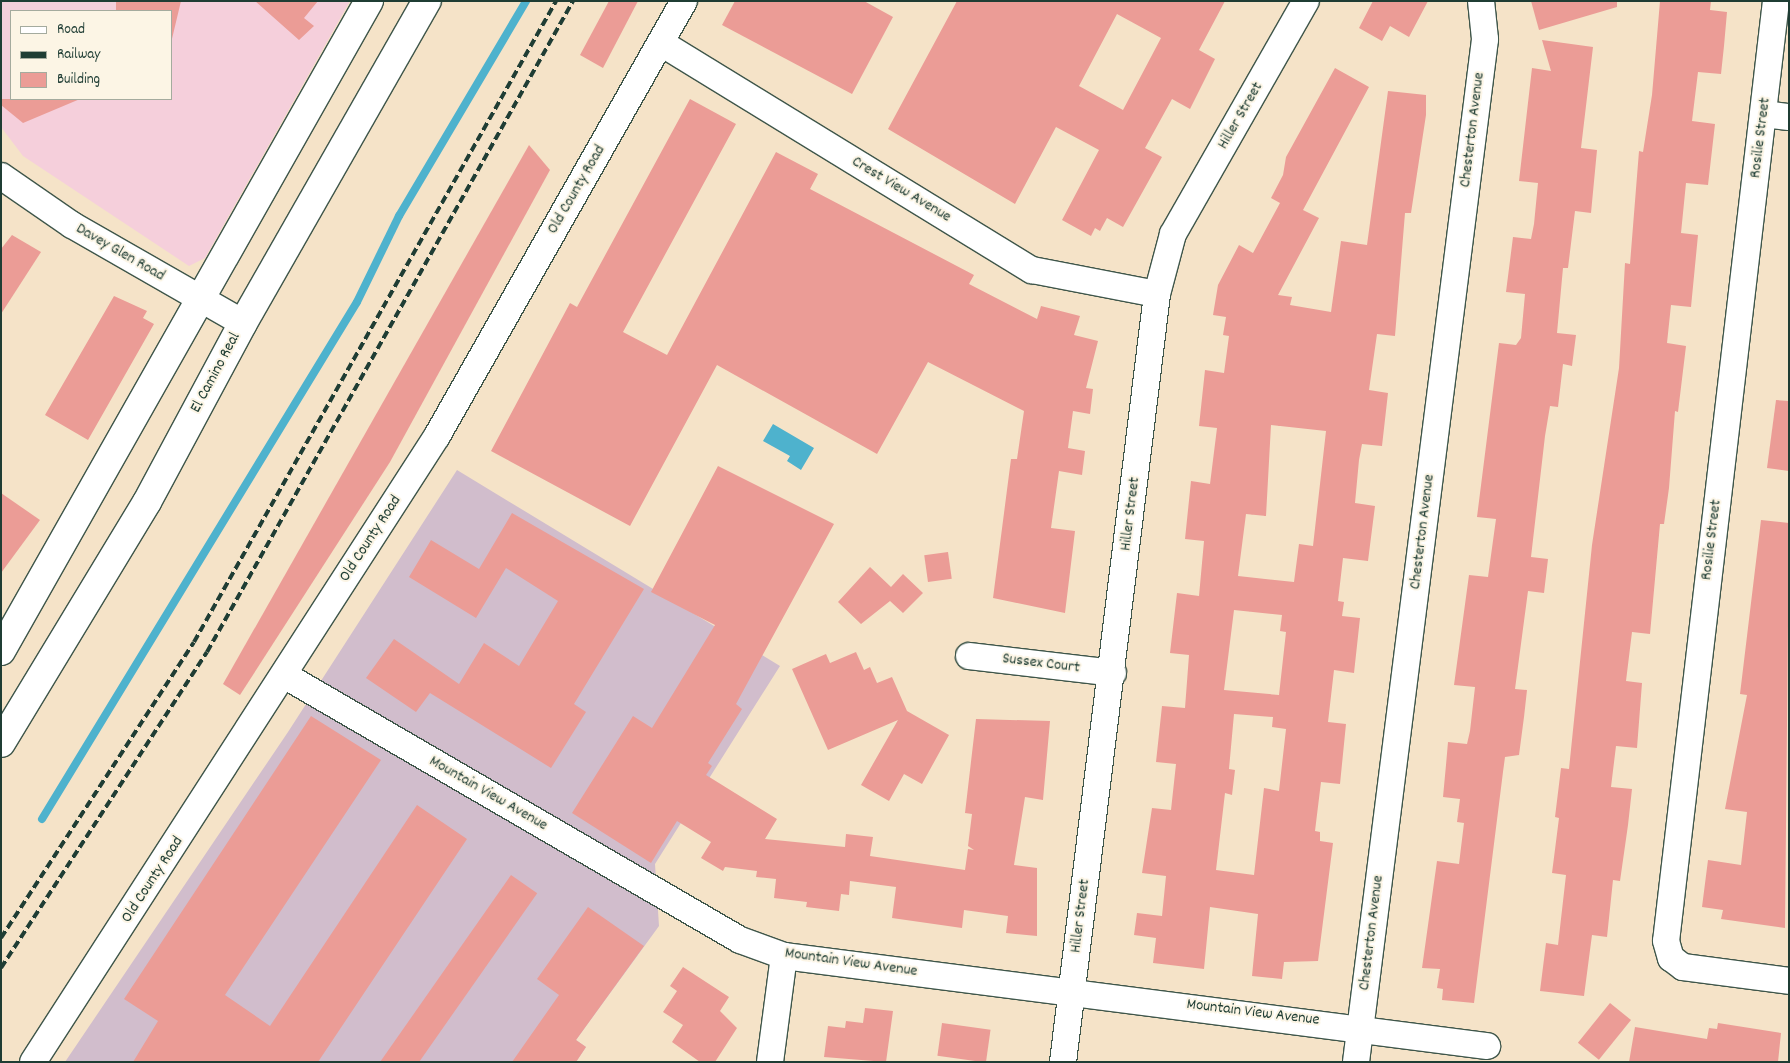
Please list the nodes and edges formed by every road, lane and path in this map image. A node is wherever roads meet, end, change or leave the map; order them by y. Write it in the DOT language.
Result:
graph roads {
  1 [pos="369,1"];
  2 [pos="427,1"];
  3 [pos="684,1"];
  4 [pos="1306,1"];
  5 [pos="1481,1"];
  6 [pos="1776,1"];
  7 [pos="661,43"];
  8 [pos="1776,116"];
  9 [pos="1,176"];
  10 [pos="1157,294"];
  11 [pos="202,300"];
  12 [pos="242,323"];
  13 [pos="1,651"];
  14 [pos="969,656"];
  15 [pos="1113,673"];
  16 [pos="284,675"];
  17 [pos="1,743"];
  18 [pos="784,956"];
  19 [pos="1789,981"];
  20 [pos="1072,991"];
  21 [pos="1361,1026"];
  22 [pos="1487,1046"];
  23 [pos="34,1062"];
  24 [pos="770,1062"];
  25 [pos="1063,1062"];
  26 [pos="1356,1062"];
  1 -- 11 [label="main road"];
  2 -- 12 [label="main road, El Camino Real"];
  3 -- 7 [label="street, Old County Road"];
  4 -- 10 [label="street, Hiller Street"];
  5 -- 21 [label="street, Chesterton Avenue"];
  6 -- 8 [label="street, Rosilie Street"];
  7 -- 10 [label="street, Crest View Avenue"];
  7 -- 16 [label="street, Old County Road"];
  8 -- 19 [label="street, Rosilie Street"];
  9 -- 11 [label="street, Davey Glen Road"];
  10 -- 15 [label="street, Hiller Street"];
  11 -- 12 [label="street, Davey Glen Road"];
  11 -- 13 [label="main road"];
  12 -- 17 [label="main road, El Camino Real"];
  14 -- 15 [label="street, Sussex Court"];
  15 -- 20 [label="street, Hiller Street"];
  16 -- 18 [label="street, Mountain View Avenue"];
  16 -- 23 [label="street, Old County Road"];
  18 -- 20 [label="street, Mountain View Avenue"];
  18 -- 24 [label="street"];
  20 -- 21 [label="street, Mountain View Avenue"];
  20 -- 25 [label="street, Hiller Street"];
  21 -- 22 [label="street, Mountain View Avenue"];
  21 -- 26 [label="street, Chesterton Avenue"];
}
